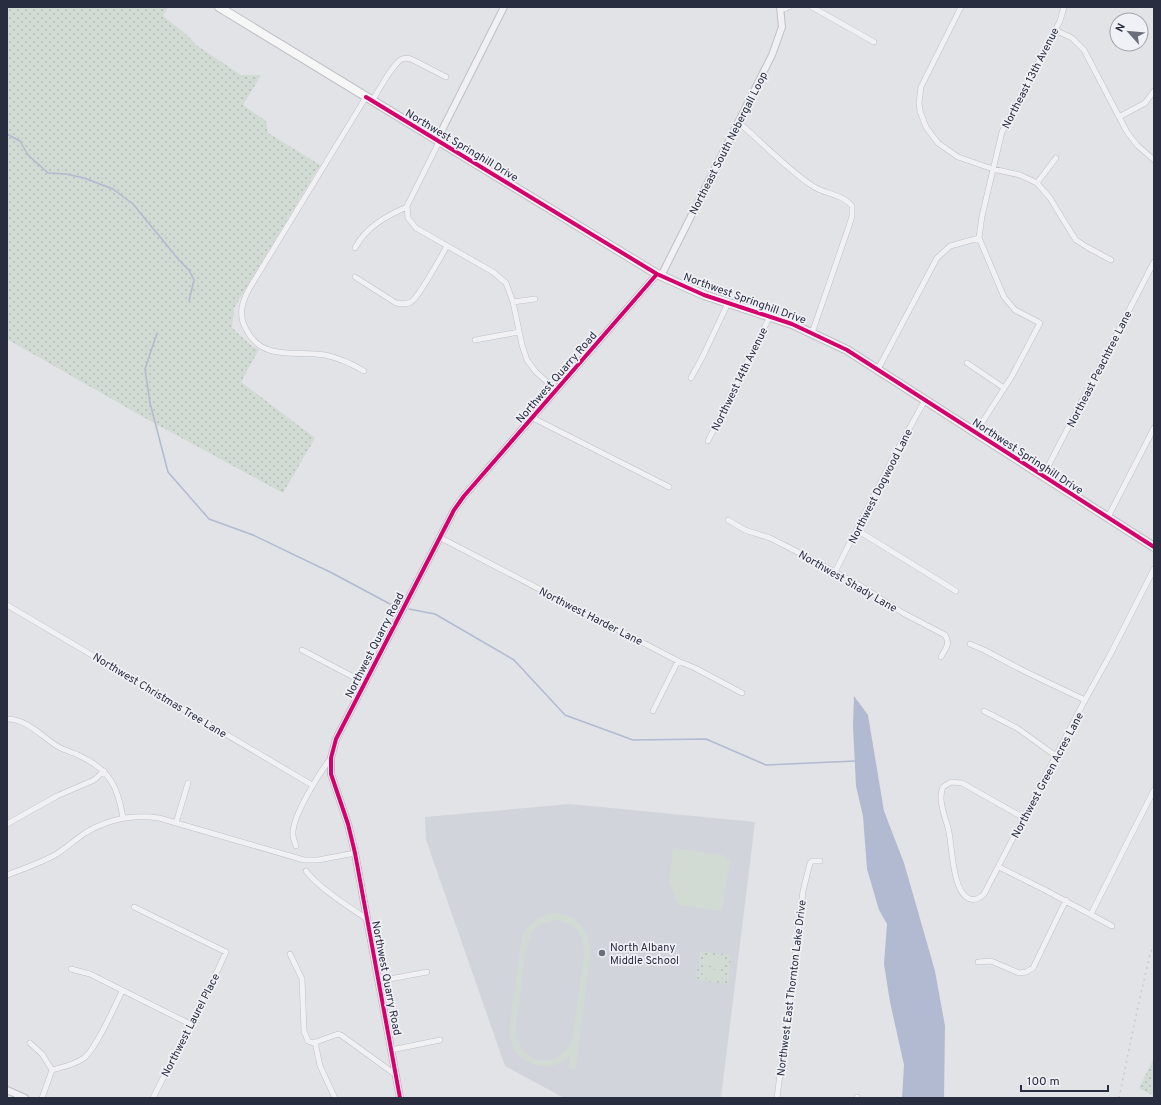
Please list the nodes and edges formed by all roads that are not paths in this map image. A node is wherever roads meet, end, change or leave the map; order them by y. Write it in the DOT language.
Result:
graph roads {
  1 [pos="219,7"];
  2 [pos="504,7"];
  3 [pos="789,7"];
  4 [pos="812,7"];
  5 [pos="961,7"];
  6 [pos="1064,7"];
  7 [pos="780,9"];
  8 [pos="1055,30"];
  9 [pos="874,42"];
  10 [pos="446,77"];
  11 [pos="1154,91"];
  12 [pos="369,99"];
  13 [pos="1119,117"];
  14 [pos="738,122"];
  15 [pos="438,141"];
  16 [pos="1056,158"];
  17 [pos="1154,160"];
  18 [pos="993,169"];
  19 [pos="1037,183"];
  20 [pos="407,207"];
  21 [pos="979,238"];
  22 [pos="446,246"];
  23 [pos="355,248"];
  24 [pos="1111,260"];
  25 [pos="1154,262"];
  26 [pos="659,275"];
  27 [pos="355,277"];
  28 [pos="535,299"];
  29 [pos="513,302"];
  30 [pos="728,303"];
  31 [pos="770,316"];
  32 [pos="519,332"];
  33 [pos="812,333"];
  34 [pos="475,340"];
  35 [pos="967,363"];
  36 [pos="878,369"];
  37 [pos="364,371"];
  38 [pos="691,378"];
  39 [pos="1004,388"];
  40 [pos="556,390"];
  41 [pos="925,400"];
  42 [pos="532,418"];
  43 [pos="1154,428"];
  44 [pos="976,432"];
  45 [pos="708,441"];
  46 [pos="1043,476"];
  47 [pos="669,487"];
  48 [pos="1108,517"];
  49 [pos="728,520"];
  50 [pos="857,530"];
  51 [pos="439,537"];
  52 [pos="1154,547"];
  53 [pos="1154,569"];
  54 [pos="835,572"];
  55 [pos="956,591"];
  56 [pos="7,605"];
  57 [pos="970,644"];
  58 [pos="302,650"];
  59 [pos="941,657"];
  60 [pos="678,661"];
  61 [pos="365,684"];
  62 [pos="742,693"];
  63 [pos="1085,700"];
  64 [pos="653,711"];
  65 [pos="984,711"];
  66 [pos="7,719"];
  67 [pos="1056,756"];
  68 [pos="330,758"];
  69 [pos="104,771"];
  70 [pos="188,783"];
  71 [pos="312,785"];
  72 [pos="1154,790"];
  73 [pos="123,818"];
  74 [pos="1024,818"];
  75 [pos="176,823"];
  76 [pos="7,824"];
  77 [pos="296,846"];
  78 [pos="355,853"];
  79 [pos="820,861"];
  80 [pos="999,867"];
  81 [pos="306,871"];
  82 [pos="7,875"];
  83 [pos="1066,900"];
  84 [pos="134,907"];
  85 [pos="1091,914"];
  86 [pos="367,919"];
  87 [pos="1112,926"];
  88 [pos="290,954"];
  89 [pos="978,962"];
  90 [pos="71,969"];
  91 [pos="427,972"];
  92 [pos="379,981"];
  93 [pos="122,991"];
  94 [pos="190,1024"];
  95 [pos="440,1040"];
  96 [pos="315,1042"];
  97 [pos="30,1044"];
  98 [pos="392,1050"];
  99 [pos="52,1070"];
  100 [pos="396,1075"];
  101 [pos="7,1090"];
  102 [pos="43,1097"];
  103 [pos="25,1098"];
  104 [pos="153,1098"];
  105 [pos="335,1098"];
  106 [pos="400,1098"];
  107 [pos="777,1098"];
  1 -- 12 [label="main road, Northwest Springhill Drive"];
  2 -- 15 [label="street"];
  3 -- 7 [label="street"];
  4 -- 9 [label="street"];
  5 -- 18 [label="street"];
  6 -- 8 [label="street, Northeast 13th Avenue"];
  7 -- 14 [label="street, Northeast South Nebergall Loop"];
  8 -- 13 [label="street"];
  8 -- 18 [label="street, Northeast 13th Avenue"];
  10 -- 12 [label="street"];
  11 -- 13 [label="street"];
  12 -- 15 [label="main road, Northwest Springhill Drive"];
  12 -- 37 [label="street"];
  13 -- 17 [label="street"];
  14 -- 26 [label="street, Northeast South Nebergall Loop"];
  14 -- 33 [label="street"];
  15 -- 20 [label="street"];
  15 -- 26 [label="main road, Northwest Springhill Drive"];
  16 -- 19 [label="street"];
  18 -- 19 [label="street"];
  18 -- 21 [label="street, Northeast 13th Avenue"];
  19 -- 24 [label="street"];
  20 -- 22 [label="street"];
  20 -- 23 [label="street"];
  21 -- 36 [label="street"];
  21 -- 39 [label="street"];
  22 -- 27 [label="street"];
  22 -- 29 [label="street"];
  25 -- 46 [label="street, Northeast Peachtree Lane"];
  26 -- 30 [label="main road, Northwest Springhill Drive"];
  26 -- 40 [label="street, Northwest Quarry Road"];
  28 -- 29 [label="street"];
  29 -- 32 [label="street"];
  30 -- 31 [label="main road, Northwest Springhill Drive"];
  30 -- 38 [label="street"];
  31 -- 33 [label="main road, Northwest Springhill Drive"];
  31 -- 45 [label="street, Northwest 14th Avenue"];
  32 -- 34 [label="street"];
  32 -- 40 [label="street"];
  33 -- 36 [label="main road, Northwest Springhill Drive"];
  35 -- 39 [label="street"];
  36 -- 41 [label="main road, Northwest Springhill Drive"];
  39 -- 44 [label="street"];
  40 -- 42 [label="street, Northwest Quarry Road"];
  41 -- 44 [label="main road, Northwest Springhill Drive"];
  41 -- 50 [label="street, Northwest Dogwood Lane"];
  42 -- 47 [label="street"];
  42 -- 51 [label="street, Northwest Quarry Road"];
  43 -- 48 [label="street"];
  44 -- 46 [label="main road, Northwest Springhill Drive"];
  46 -- 48 [label="main road, Northwest Springhill Drive"];
  48 -- 52 [label="main road, Northwest Springhill Drive"];
  49 -- 54 [label="street, Northwest Shady Lane"];
  50 -- 54 [label="street, Northwest Dogwood Lane"];
  50 -- 55 [label="street"];
  51 -- 60 [label="street, Northwest Harder Lane"];
  51 -- 61 [label="street, Northwest Quarry Road"];
  53 -- 63 [label="street, Northwest Green Acres Lane"];
  54 -- 59 [label="street, Northwest Shady Lane"];
  56 -- 71 [label="street, Northwest Christmas Tree Lane"];
  57 -- 63 [label="street"];
  58 -- 61 [label="street"];
  60 -- 62 [label="street, Northwest Harder Lane"];
  60 -- 64 [label="street"];
  61 -- 68 [label="street, Northwest Quarry Road"];
  63 -- 67 [label="street, Northwest Green Acres Lane"];
  65 -- 67 [label="street"];
  66 -- 69 [label="street"];
  67 -- 74 [label="street, Northwest Green Acres Lane"];
  68 -- 71 [label="street, Northwest Quarry Road"];
  68 -- 78 [label="street, Northwest Quarry Road"];
  69 -- 73 [label="street"];
  69 -- 76 [label="street"];
  70 -- 75 [label="street"];
  71 -- 77 [label="street, Northwest Quarry Road"];
  72 -- 85 [label="street"];
  73 -- 75 [label="street"];
  73 -- 82 [label="street"];
  74 -- 80 [label="street, Northwest Green Acres Lane"];
  74 -- 80 [label="street, Northwest Green Acres Lane"];
  75 -- 78 [label="street"];
  78 -- 86 [label="street, Northwest Quarry Road"];
  79 -- 107 [label="street, Northwest East Thornton Lake Drive"];
  80 -- 83 [label="street"];
  81 -- 86 [label="street"];
  83 -- 85 [label="street"];
  83 -- 89 [label="street"];
  84 -- 94 [label="street, Northwest Laurel Place"];
  85 -- 87 [label="street"];
  86 -- 92 [label="street, Northwest Quarry Road"];
  88 -- 96 [label="street"];
  90 -- 93 [label="street"];
  91 -- 92 [label="street"];
  92 -- 98 [label="street, Northwest Quarry Road"];
  93 -- 94 [label="street"];
  93 -- 99 [label="street"];
  94 -- 104 [label="street, Northwest Laurel Place"];
  95 -- 98 [label="street"];
  96 -- 100 [label="street"];
  96 -- 105 [label="street"];
  97 -- 99 [label="street"];
  98 -- 100 [label="street, Northwest Quarry Road"];
  99 -- 102 [label="street"];
  100 -- 106 [label="street, Northwest Quarry Road"];
  101 -- 103 [label="street"];
}
